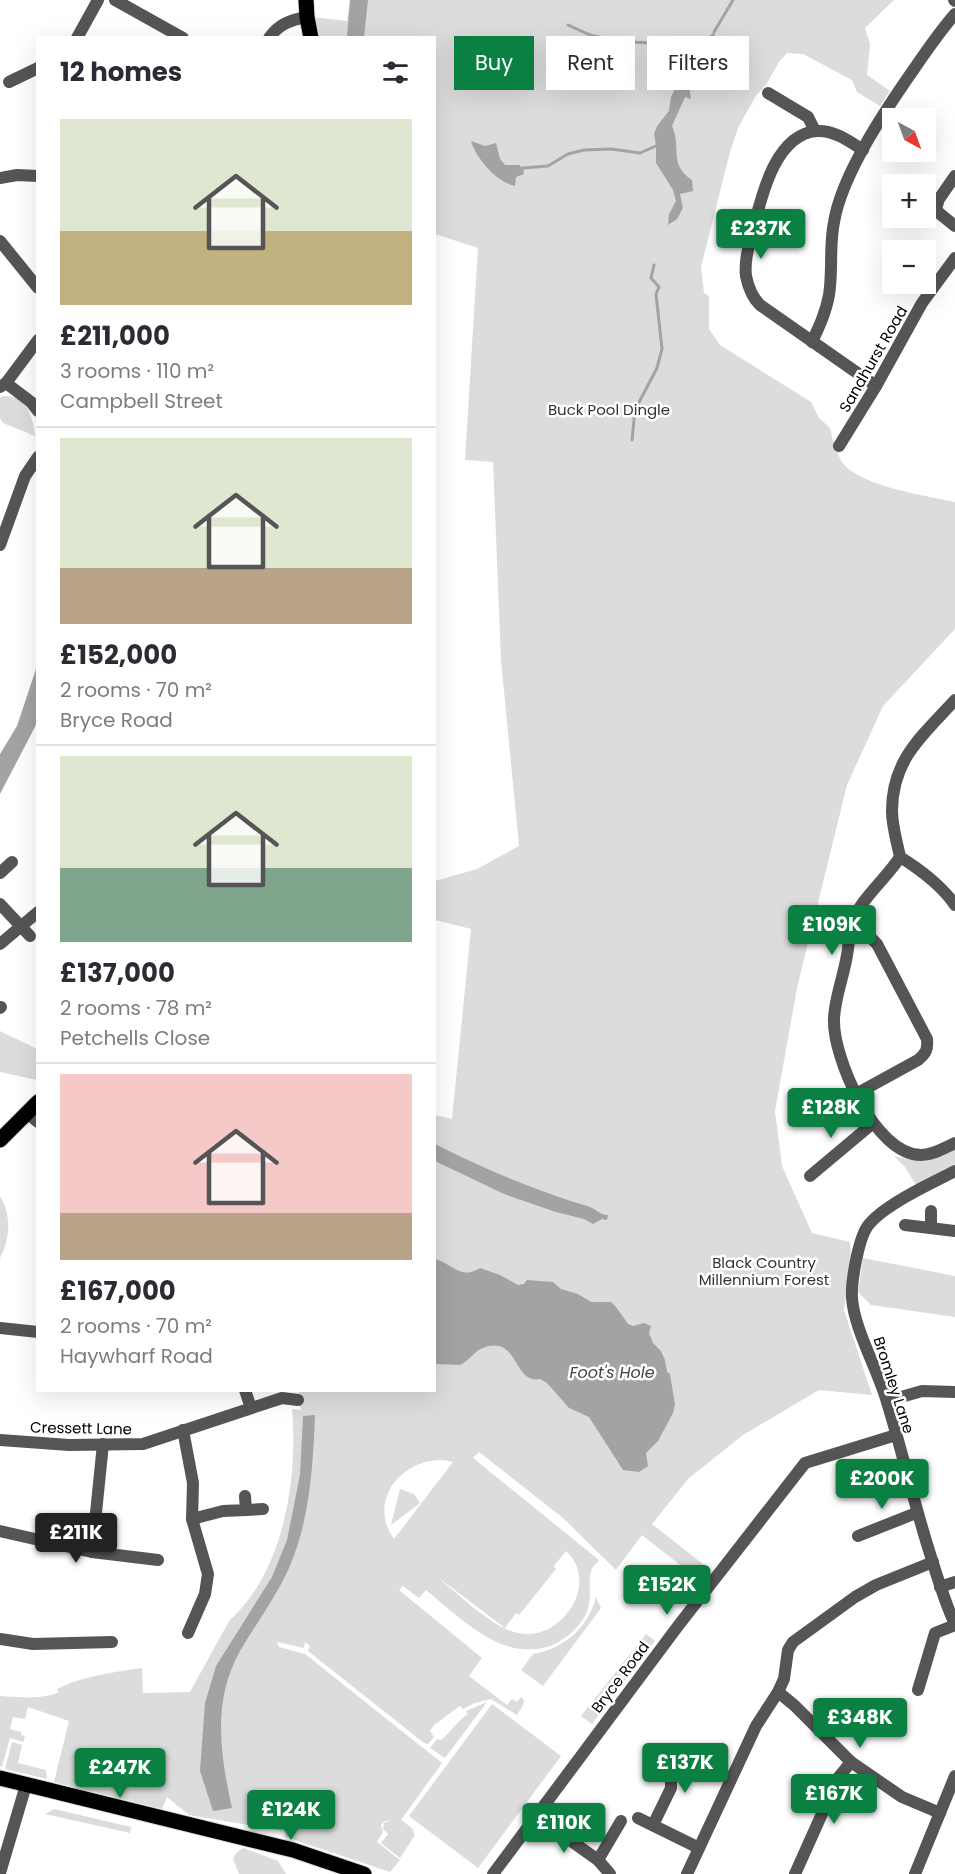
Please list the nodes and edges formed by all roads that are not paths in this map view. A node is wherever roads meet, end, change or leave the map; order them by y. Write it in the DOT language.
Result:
graph roads {
  1 [pos="98,0"];
  2 [pos="115,0"];
  3 [pos="306,0"];
  4 [pos="955,14"];
  5 [pos="307,17"];
  6 [pos="78,36"];
  7 [pos="179,36"];
  8 [pos="270,36"];
  9 [pos="311,36"];
  10 [pos="36,69"];
  11 [pos="9,82"];
  12 [pos="770,97"];
  13 [pos="815,131"];
  14 [pos="863,150"];
  15 [pos="36,176"];
  16 [pos="955,176"];
  17 [pos="0,177"];
  18 [pos="936,208"];
  19 [pos="955,226"];
  20 [pos="0,241"];
  21 [pos="955,258"];
  22 [pos="36,286"];
  23 [pos="812,342"];
  24 [pos="36,343"];
  25 [pos="3,385"];
  26 [pos="876,386"];
  27 [pos="36,408"];
  28 [pos="839,446"];
  29 [pos="36,460"];
  30 [pos="0,545"];
  31 [pos="955,700"];
  32 [pos="900,857"];
  33 [pos="12,862"];
  34 [pos="0,873"];
  35 [pos="0,904"];
  36 [pos="955,905"];
  37 [pos="36,915"];
  38 [pos="852,928"];
  39 [pos="26,931"];
  40 [pos="1,940"];
  41 [pos="856,1094"];
  42 [pos="34,1113"];
  43 [pos="872,1124"];
  44 [pos="0,1140"];
  45 [pos="955,1143"];
  46 [pos="955,1171"];
  47 [pos="810,1176"];
  48 [pos="932,1211"];
  49 [pos="905,1225"];
  50 [pos="931,1228"];
  51 [pos="955,1231"];
  52 [pos="0,1328"];
  53 [pos="36,1332"];
  54 [pos="246,1392"];
  55 [pos="955,1392"];
  56 [pos="298,1400"];
  57 [pos="887,1401"];
  58 [pos="251,1408"];
  59 [pos="183,1430"];
  60 [pos="896,1435"];
  61 [pos="0,1440"];
  62 [pos="103,1444"];
  63 [pos="245,1496"];
  64 [pos="263,1509"];
  65 [pos="246,1510"];
  66 [pos="916,1513"];
  67 [pos="192,1519"];
  68 [pos="0,1531"];
  69 [pos="858,1536"];
  70 [pos="92,1552"];
  71 [pos="158,1560"];
  72 [pos="933,1562"];
  73 [pos="955,1582"];
  74 [pos="940,1587"];
  75 [pos="955,1624"];
  76 [pos="188,1633"];
  77 [pos="0,1639"];
  78 [pos="112,1642"];
  79 [pos="918,1690"];
  80 [pos="778,1692"];
  81 [pos="851,1762"];
  82 [pos="662,1766"];
  83 [pos="955,1776"];
  84 [pos="0,1780"];
  85 [pos="0,1786"];
  86 [pos="25,1788"];
  87 [pos="946,1808"];
  88 [pos="536,1816"];
  89 [pos="638,1818"];
  90 [pos="621,1821"];
  91 [pos="653,1825"];
  92 [pos="699,1848"];
  93 [pos="598,1860"];
  94 [pos="0,1873"];
  95 [pos="342,1874"];
  96 [pos="364,1874"];
  97 [pos="493,1874"];
  98 [pos="610,1874"];
  99 [pos="687,1874"];
  100 [pos="795,1874"];
  101 [pos="915,1874"];
  1 -- 6 [label="street"];
  2 -- 7 [label="street"];
  3 -- 5 [label="main road"];
  4 -- 14 [label="street"];
  5 -- 8 [label="street"];
  5 -- 9 [label="main road"];
  10 -- 11 [label="street"];
  12 -- 13 [label="street"];
  13 -- 14 [label="street"];
  13 -- 23 [label="street"];
  14 -- 23 [label="street"];
  15 -- 17 [label="street"];
  16 -- 18 [label="street"];
  18 -- 19 [label="street"];
  20 -- 22 [label="street"];
  21 -- 26 [label="street, Sandhurst Road"];
  23 -- 26 [label="street"];
  24 -- 25 [label="street"];
  25 -- 27 [label="street"];
  26 -- 28 [label="street, Sandhurst Road"];
  29 -- 30 [label="street"];
  31 -- 32 [label="street"];
  32 -- 36 [label="street"];
  32 -- 38 [label="street"];
  33 -- 34 [label="street"];
  35 -- 39 [label="street"];
  37 -- 39 [label="street"];
  38 -- 41 [label="street"];
  38 -- 41 [label="street"];
  39 -- 40 [label="street"];
  41 -- 43 [label="street"];
  42 -- 44 [label="main road"];
  43 -- 45 [label="street"];
  43 -- 47 [label="street"];
  46 -- 57 [label="street, Bromley Lane"];
  48 -- 50 [label="street"];
  49 -- 50 [label="street"];
  50 -- 51 [label="street"];
  52 -- 53 [label="street"];
  54 -- 58 [label="street"];
  55 -- 57 [label="street"];
  56 -- 58 [label="street, Cressett Lane"];
  57 -- 60 [label="street, Bromley Lane"];
  58 -- 59 [label="street, Cressett Lane"];
  59 -- 62 [label="street, Cressett Lane"];
  59 -- 67 [label="street"];
  60 -- 66 [label="street, Bromley Lane"];
  60 -- 88 [label="street, Bryce Road"];
  61 -- 62 [label="street, Cressett Lane"];
  62 -- 70 [label="street"];
  63 -- 65 [label="street"];
  64 -- 65 [label="street"];
  65 -- 67 [label="street"];
  66 -- 69 [label="street"];
  66 -- 72 [label="street, Bromley Lane"];
  67 -- 76 [label="street"];
  68 -- 70 [label="street"];
  70 -- 71 [label="street"];
  72 -- 74 [label="street, Bromley Lane"];
  72 -- 80 [label="street"];
  73 -- 74 [label="street"];
  74 -- 75 [label="street, Bromley Lane"];
  75 -- 79 [label="street"];
  77 -- 78 [label="street"];
  80 -- 81 [label="street"];
  80 -- 92 [label="street"];
  81 -- 87 [label="street"];
  81 -- 100 [label="street"];
  82 -- 91 [label="street"];
  83 -- 87 [label="street"];
  84 -- 86 [label="main road"];
  85 -- 86 [label="main road"];
  86 -- 94 [label="street"];
  86 -- 95 [label="main road"];
  86 -- 96 [label="main road"];
  87 -- 101 [label="street"];
  88 -- 93 [label="street"];
  88 -- 97 [label="street, Bryce Road"];
  89 -- 91 [label="street"];
  90 -- 93 [label="street"];
  91 -- 92 [label="street"];
  92 -- 99 [label="street"];
  93 -- 98 [label="street"];
}
